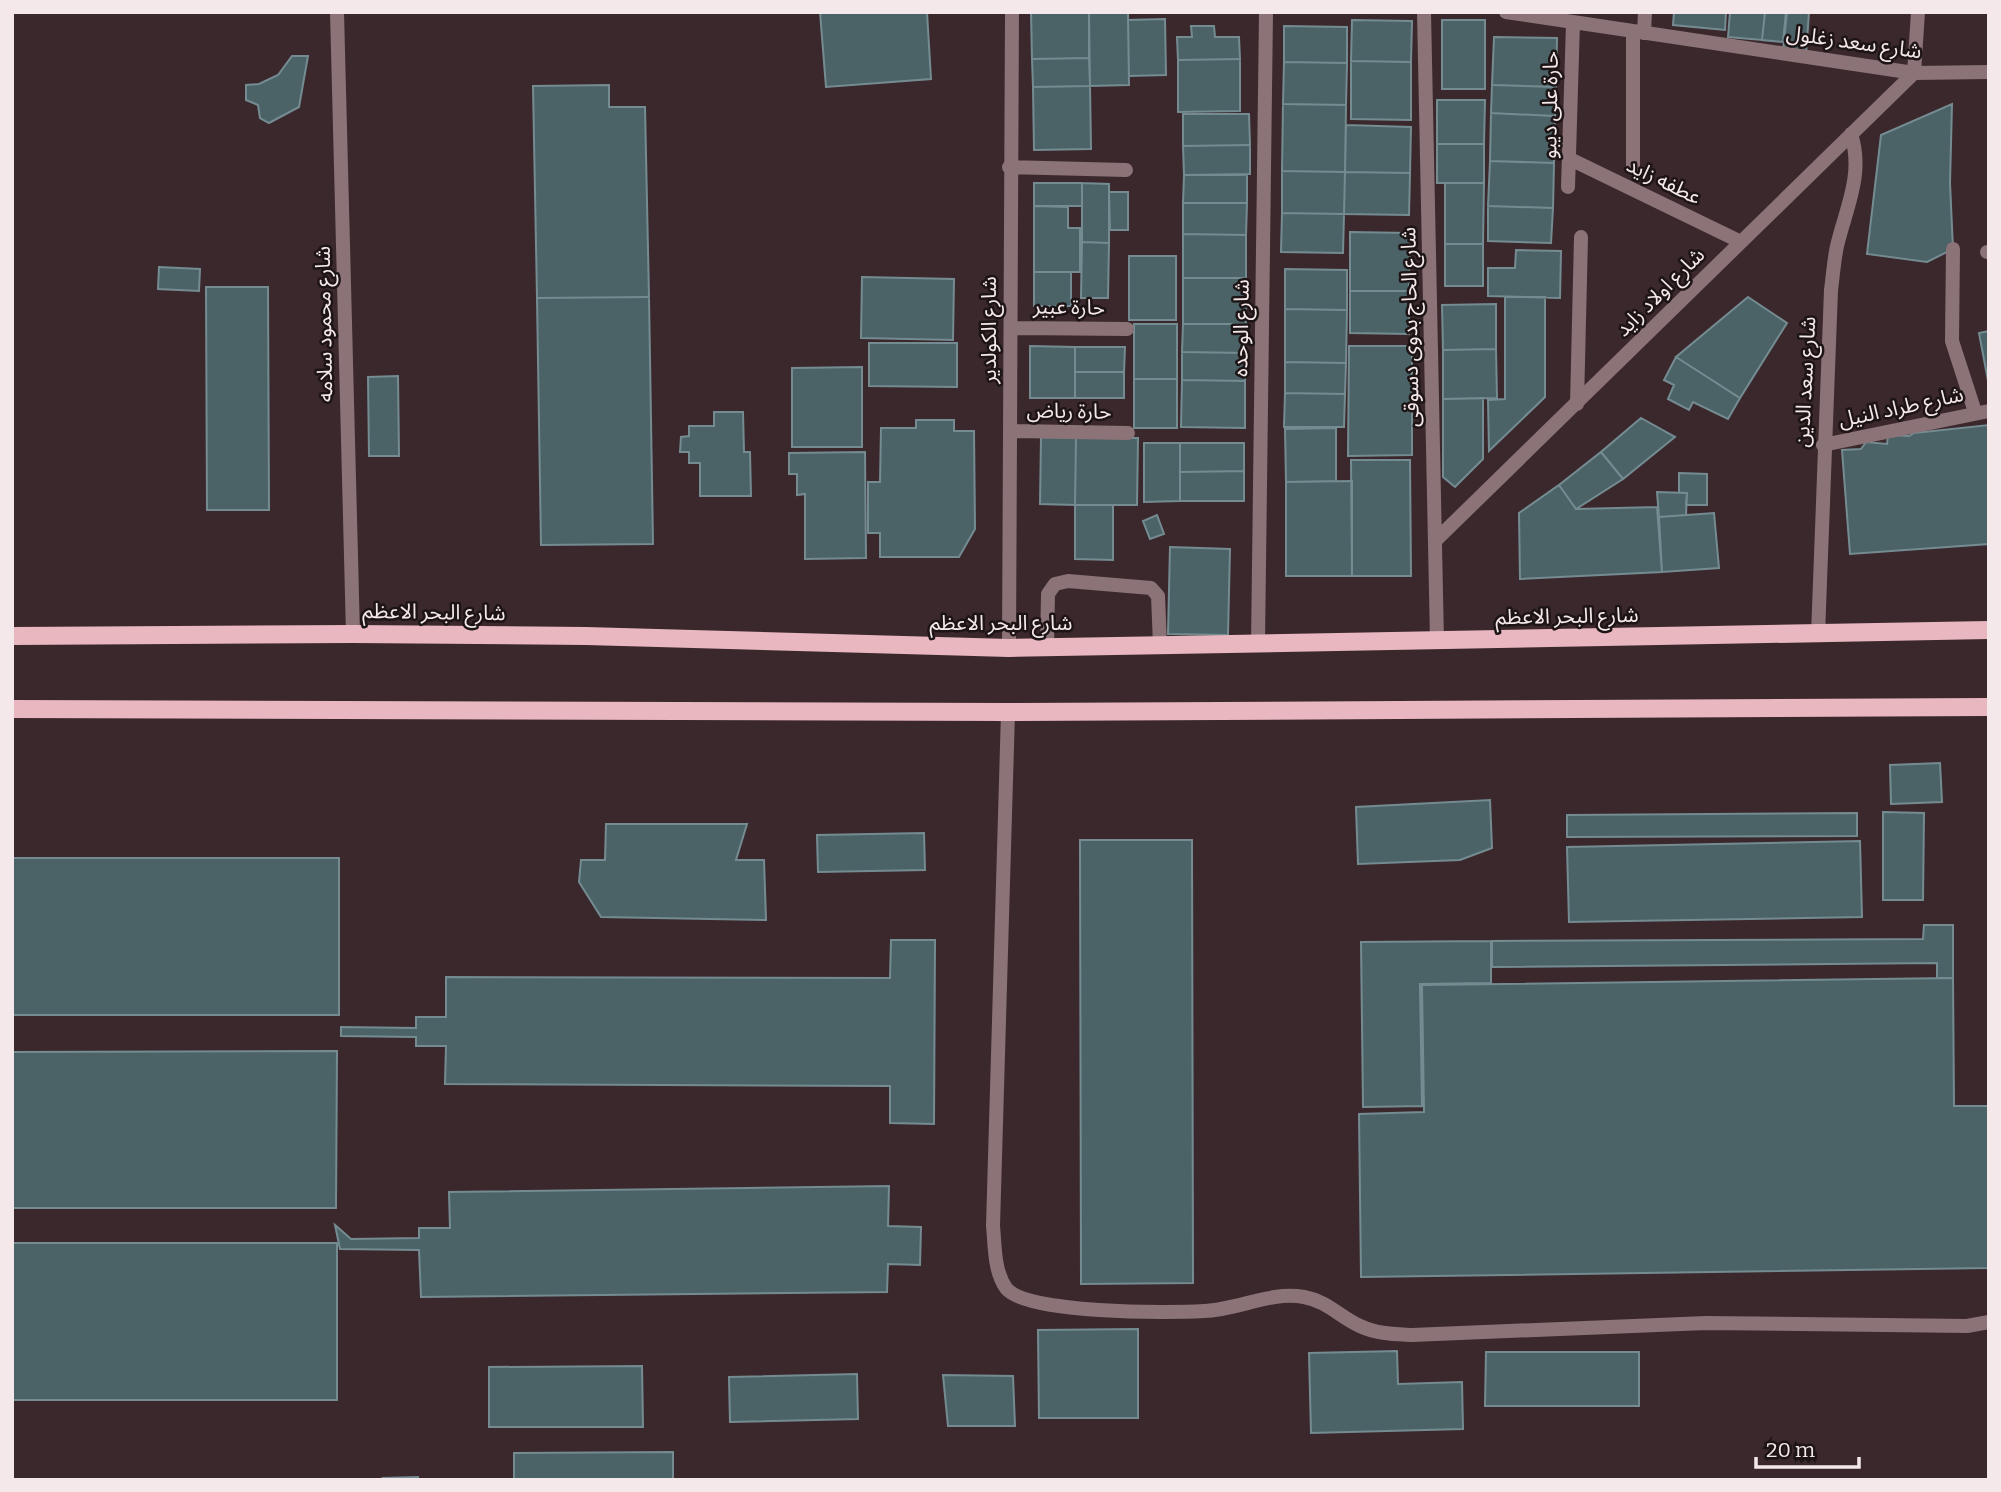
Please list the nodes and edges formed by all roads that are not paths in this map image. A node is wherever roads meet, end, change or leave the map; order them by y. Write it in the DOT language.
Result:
graph roads {
  1 [pos="337,12"];
  2 [pos="1012,12"];
  3 [pos="1266,12"];
  4 [pos="1424,12"];
  5 [pos="1506,12"];
  6 [pos="1645,12"];
  7 [pos="1918,12"];
  8 [pos="1573,23"];
  9 [pos="1638,32"];
  10 [pos="1989,72"];
  11 [pos="1914,73"];
  12 [pos="1851,134"];
  13 [pos="1570,159"];
  14 [pos="1633,166"];
  15 [pos="1009,167"];
  16 [pos="1126,170"];
  17 [pos="1568,187"];
  18 [pos="1581,237"];
  19 [pos="1739,241"];
  20 [pos="1953,250"];
  21 [pos="1011,327"];
  22 [pos="1128,329"];
  23 [pos="1577,404"];
  24 [pos="1982,412"];
  25 [pos="1010,431"];
  26 [pos="1129,433"];
  27 [pos="1823,445"];
  28 [pos="1436,541"];
  29 [pos="1989,630"];
  30 [pos="353,634"];
  31 [pos="1818,635"];
  32 [pos="12,636"];
  33 [pos="1437,641"];
  34 [pos="1258,644"];
  35 [pos="1160,645"];
  36 [pos="1047,647"];
  37 [pos="1009,648"];
  38 [pos="1989,707"];
  39 [pos="12,709"];
  40 [pos="1008,712"];
  41 [pos="1989,1322"];
  1 -- 30 [label="street, شارع محمود سلامه"];
  2 -- 15 [label="street, شارع الكولدير"];
  3 -- 34 [label="street, شارع الوحده"];
  4 -- 28 [label="street, شارع الحاج بدوى دسوقى"];
  5 -- 8 [label="street, شارع سعد زغلول"];
  6 -- 9 [label="street"];
  7 -- 11 [label="street"];
  8 -- 9 [label="street, شارع سعد زغلول"];
  8 -- 13 [label="street, حارة على ديبو"];
  9 -- 11 [label="street, شارع سعد زغلول"];
  9 -- 14 [label="street"];
  10 -- 11 [label="street, شارع سعد زغلول"];
  11 -- 12 [label="street, شارع اولاد زايد"];
  12 -- 19 [label="street, شارع اولاد زايد"];
  12 -- 27 [label="street, شارع سعد الدين"];
  13 -- 17 [label="street, حارة على ديبو"];
  13 -- 19 [label="street, عطفه زايد"];
  15 -- 16 [label="street"];
  15 -- 21 [label="street, شارع الكولدير"];
  18 -- 23 [label="street"];
  19 -- 23 [label="street, شارع اولاد زايد"];
  20 -- 24 [label="street"];
  21 -- 22 [label="street, حارة عبير"];
  21 -- 25 [label="street, شارع الكولدير"];
  23 -- 28 [label="street, شارع اولاد زايد"];
  24 -- 27 [label="street, شارع طراد النيل"];
  25 -- 26 [label="street, حارة رياض"];
  25 -- 37 [label="street, شارع الكولدير"];
  27 -- 31 [label="street, شارع سعد الدين"];
  28 -- 33 [label="street, شارع الحاج بدوى دسوقى"];
  29 -- 31 [label="main road, شارع البحر الاعظم"];
  30 -- 32 [label="main road, شارع البحر الاعظم"];
  30 -- 37 [label="main road, شارع البحر الاعظم"];
  31 -- 33 [label="main road, شارع البحر الاعظم"];
  33 -- 34 [label="main road, شارع البحر الاعظم"];
  34 -- 35 [label="main road, شارع البحر الاعظم"];
  35 -- 36 [label="main road, شارع البحر الاعظم"];
  35 -- 36 [label="street"];
  36 -- 37 [label="main road, شارع البحر الاعظم"];
  38 -- 40 [label="main road"];
  39 -- 40 [label="main road"];
  40 -- 41 [label="street"];
}
